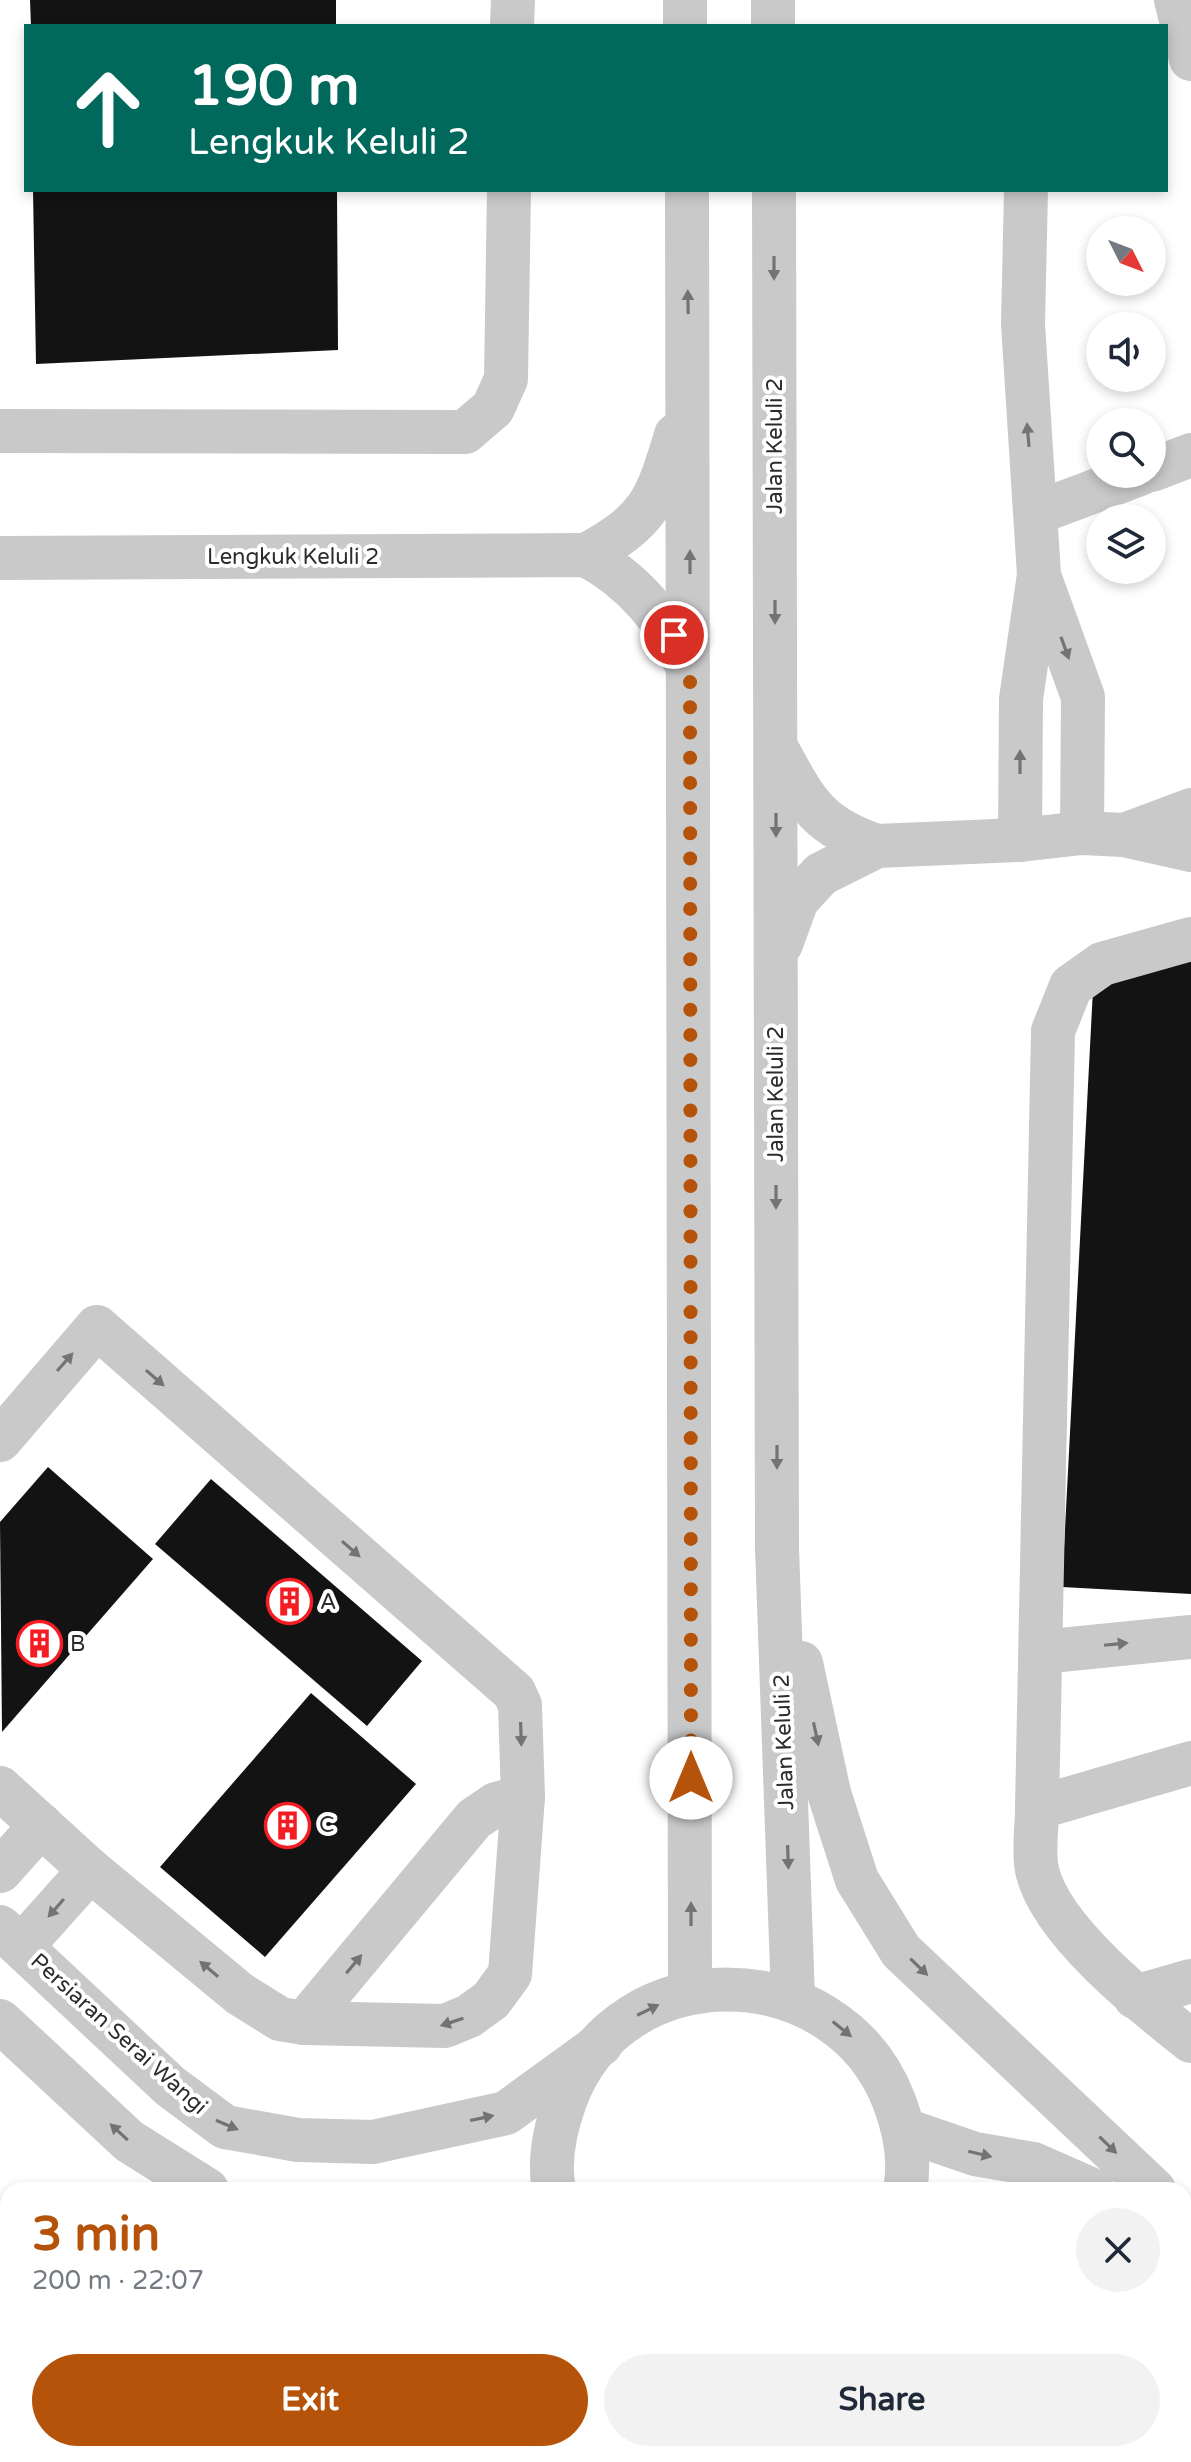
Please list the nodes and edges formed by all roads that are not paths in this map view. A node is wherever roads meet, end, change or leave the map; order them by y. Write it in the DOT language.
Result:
graph roads {
  1 [pos="513,0"];
  2 [pos="685,0"];
  3 [pos="773,0"];
  4 [pos="1176,0"];
  5 [pos="512,24"];
  6 [pos="685,24"];
  7 [pos="773,24"];
  8 [pos="1182,56"];
  9 [pos="509,192"];
  10 [pos="687,192"];
  11 [pos="774,192"];
  12 [pos="1026,192"];
  13 [pos="689,393"];
  14 [pos="0,431"];
  15 [pos="1191,455"];
  16 [pos="1166,465"];
  17 [pos="1103,488"];
  18 [pos="1036,513"];
  19 [pos="586,555"];
  20 [pos="0,558"];
  21 [pos="1039,575"];
  22 [pos="690,672"];
  23 [pos="776,747"];
  24 [pos="1191,810"];
  25 [pos="1103,834"];
  26 [pos="1020,840"];
  27 [pos="877,846"];
  28 [pos="1191,850"];
  29 [pos="1191,939"];
  30 [pos="776,959"];
  31 [pos="0,1440"];
  32 [pos="777,1548"];
  33 [pos="1191,1637"];
  34 [pos="1041,1652"];
  35 [pos="1191,1763"];
  36 [pos="0,1788"];
  37 [pos="523,1797"];
  38 [pos="1037,1808"];
  39 [pos="41,1825"];
  40 [pos="90,1870"];
  41 [pos="0,1871"];
  42 [pos="11,1937"];
  43 [pos="1191,1981"];
  44 [pos="690,1992"];
  45 [pos="1135,1997"];
  46 [pos="793,1998"];
  47 [pos="304,2023"];
  48 [pos="4,2033"];
  49 [pos="1191,2041"];
  50 [pos="601,2044"];
  51 [pos="905,2130"];
  52 [pos="194,2182"];
  53 [pos="554,2182"];
  54 [pos="905,2182"];
  55 [pos="1074,2182"];
  56 [pos="1146,2182"];
  1 -- 5 [label="street"];
  2 -- 6 [label="street"];
  3 -- 7 [label="street"];
  4 -- 8 [label="street"];
  9 -- 14 [label="street"];
  13 -- 10 [label="street, one-way"];
  11 -- 23 [label="street, Jalan Keluli 2, one-way"];
  18 -- 12 [label="street, one-way"];
  13 -- 19 [label="street"];
  22 -- 13 [label="street, one-way"];
  15 -- 16 [label="street"];
  17 -- 18 [label="street"];
  18 -- 21 [label="street"];
  19 -- 20 [label="street, Lengkuk Keluli 2"];
  19 -- 22 [label="street"];
  21 -- 25 [label="street, one-way"];
  26 -- 21 [label="street, one-way"];
  44 -- 22 [label="street, one-way"];
  23 -- 27 [label="street"];
  23 -- 30 [label="street, Jalan Keluli 2, one-way"];
  24 -- 25 [label="street"];
  25 -- 26 [label="street"];
  25 -- 28 [label="street"];
  26 -- 27 [label="street"];
  27 -- 30 [label="street"];
  29 -- 34 [label="street"];
  30 -- 32 [label="street, Jalan Keluli 2, one-way"];
  31 -- 37 [label="street, one-way"];
  32 -- 46 [label="street, Jalan Keluli 2, one-way"];
  32 -- 56 [label="street, one-way"];
  34 -- 33 [label="street, one-way"];
  34 -- 38 [label="street"];
  35 -- 38 [label="street"];
  36 -- 39 [label="street"];
  47 -- 37 [label="street, one-way"];
  37 -- 47 [label="street, one-way"];
  38 -- 45 [label="street"];
  39 -- 40 [label="street"];
  39 -- 41 [label="street"];
  40 -- 42 [label="street, one-way"];
  47 -- 40 [label="street, one-way"];
  42 -- 50 [label="street, Persiaran Serai Wangi, one-way"];
  43 -- 45 [label="street"];
  44 -- 46 [label="street"];
  50 -- 44 [label="street, one-way"];
  45 -- 49 [label="street"];
  46 -- 51 [label="street, one-way"];
  52 -- 48 [label="street, one-way"];
  50 -- 53 [label="street"];
  51 -- 54 [label="street"];
  51 -- 55 [label="street, one-way"];
}
